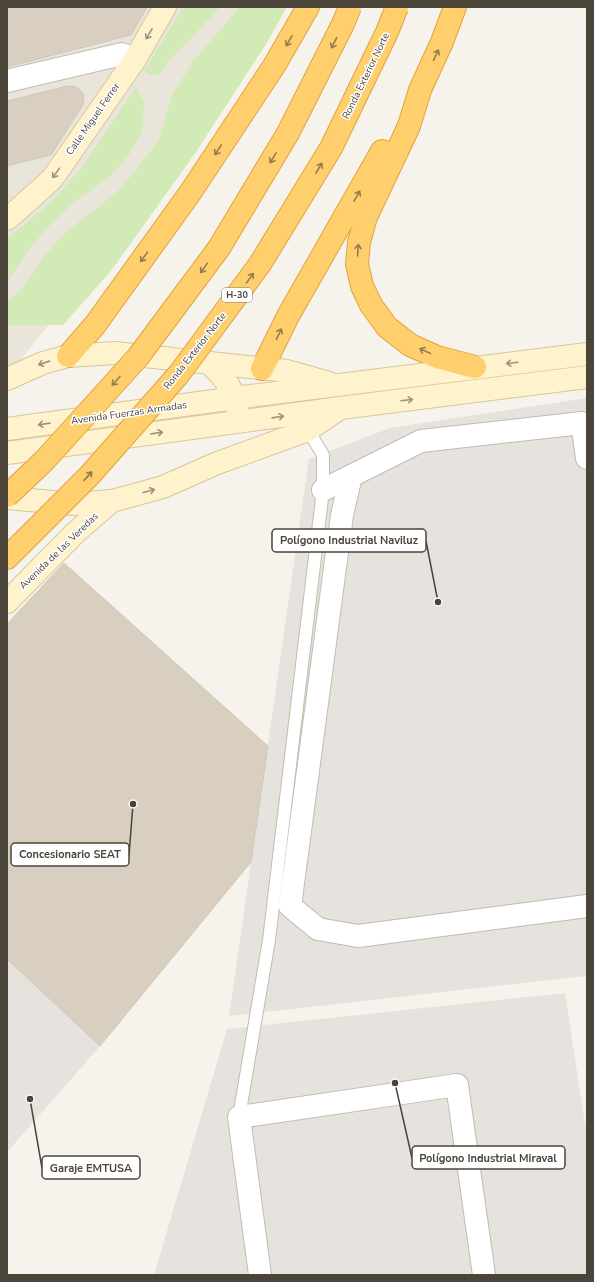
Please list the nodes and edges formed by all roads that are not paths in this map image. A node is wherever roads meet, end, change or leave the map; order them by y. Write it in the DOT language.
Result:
graph roads {
  1 [pos="165,7"];
  2 [pos="308,7"];
  3 [pos="350,7"];
  4 [pos="397,7"];
  5 [pos="456,7"];
  6 [pos="134,61"];
  7 [pos="7,81"];
  8 [pos="420,90"];
  9 [pos="7,219"];
  10 [pos="587,354"];
  11 [pos="68,356"];
  12 [pos="208,362"];
  13 [pos="475,367"];
  14 [pos="262,369"];
  15 [pos="587,377"];
  16 [pos="7,379"];
  17 [pos="338,386"];
  18 [pos="243,398"];
  19 [pos="340,408"];
  20 [pos="239,422"];
  21 [pos="585,423"];
  22 [pos="7,429"];
  23 [pos="308,430"];
  24 [pos="7,453"];
  25 [pos="587,458"];
  26 [pos="215,464"];
  27 [pos="351,476"];
  28 [pos="323,490"];
  29 [pos="7,497"];
  30 [pos="112,501"];
  31 [pos="14,551"];
  32 [pos="7,602"];
  33 [pos="587,906"];
  34 [pos="238,1116"];
  35 [pos="260,1275"];
  36 [pos="484,1275"];
  1 -- 6 [label="main road, Calle Miguel Ferrer, one-way"];
  2 -- 11 [label="highway, one-way"];
  3 -- 29 [label="highway, one-way, bridge"];
  31 -- 4 [label="highway, Ronda Exterior Norte / H-30, one-way, bridge"];
  8 -- 5 [label="highway, one-way"];
  6 -- 7 [label="street"];
  6 -- 9 [label="main road, Calle Miguel Ferrer, one-way"];
  13 -- 8 [label="highway, one-way"];
  14 -- 8 [label="highway, one-way"];
  10 -- 13 [label="main road, Avenida Fuerzas Armadas, one-way"];
  11 -- 12 [label="main road"];
  11 -- 16 [label="main road, one-way"];
  12 -- 14 [label="main road"];
  12 -- 18 [label="main road"];
  13 -- 17 [label="main road, Avenida Fuerzas Armadas"];
  14 -- 17 [label="main road"];
  14 -- 18 [label="main road"];
  19 -- 15 [label="main road, one-way"];
  17 -- 18 [label="main road, Avenida Fuerzas Armadas"];
  18 -- 20 [label="main road"];
  18 -- 22 [label="main road, Avenida Fuerzas Armadas, one-way"];
  20 -- 19 [label="main road, one-way"];
  19 -- 23 [label="main road"];
  24 -- 20 [label="main road, one-way"];
  20 -- 26 [label="main road"];
  21 -- 25 [label="street"];
  21 -- 27 [label="street"];
  23 -- 26 [label="main road"];
  23 -- 28 [label="lane"];
  30 -- 26 [label="main road, one-way"];
  27 -- 28 [label="street"];
  27 -- 33 [label="street"];
  28 -- 34 [label="lane"];
  29 -- 30 [label="main road"];
  30 -- 32 [label="main road, Avenida de las Veredas"];
  34 -- 35 [label="street"];
  34 -- 36 [label="street"];
}
